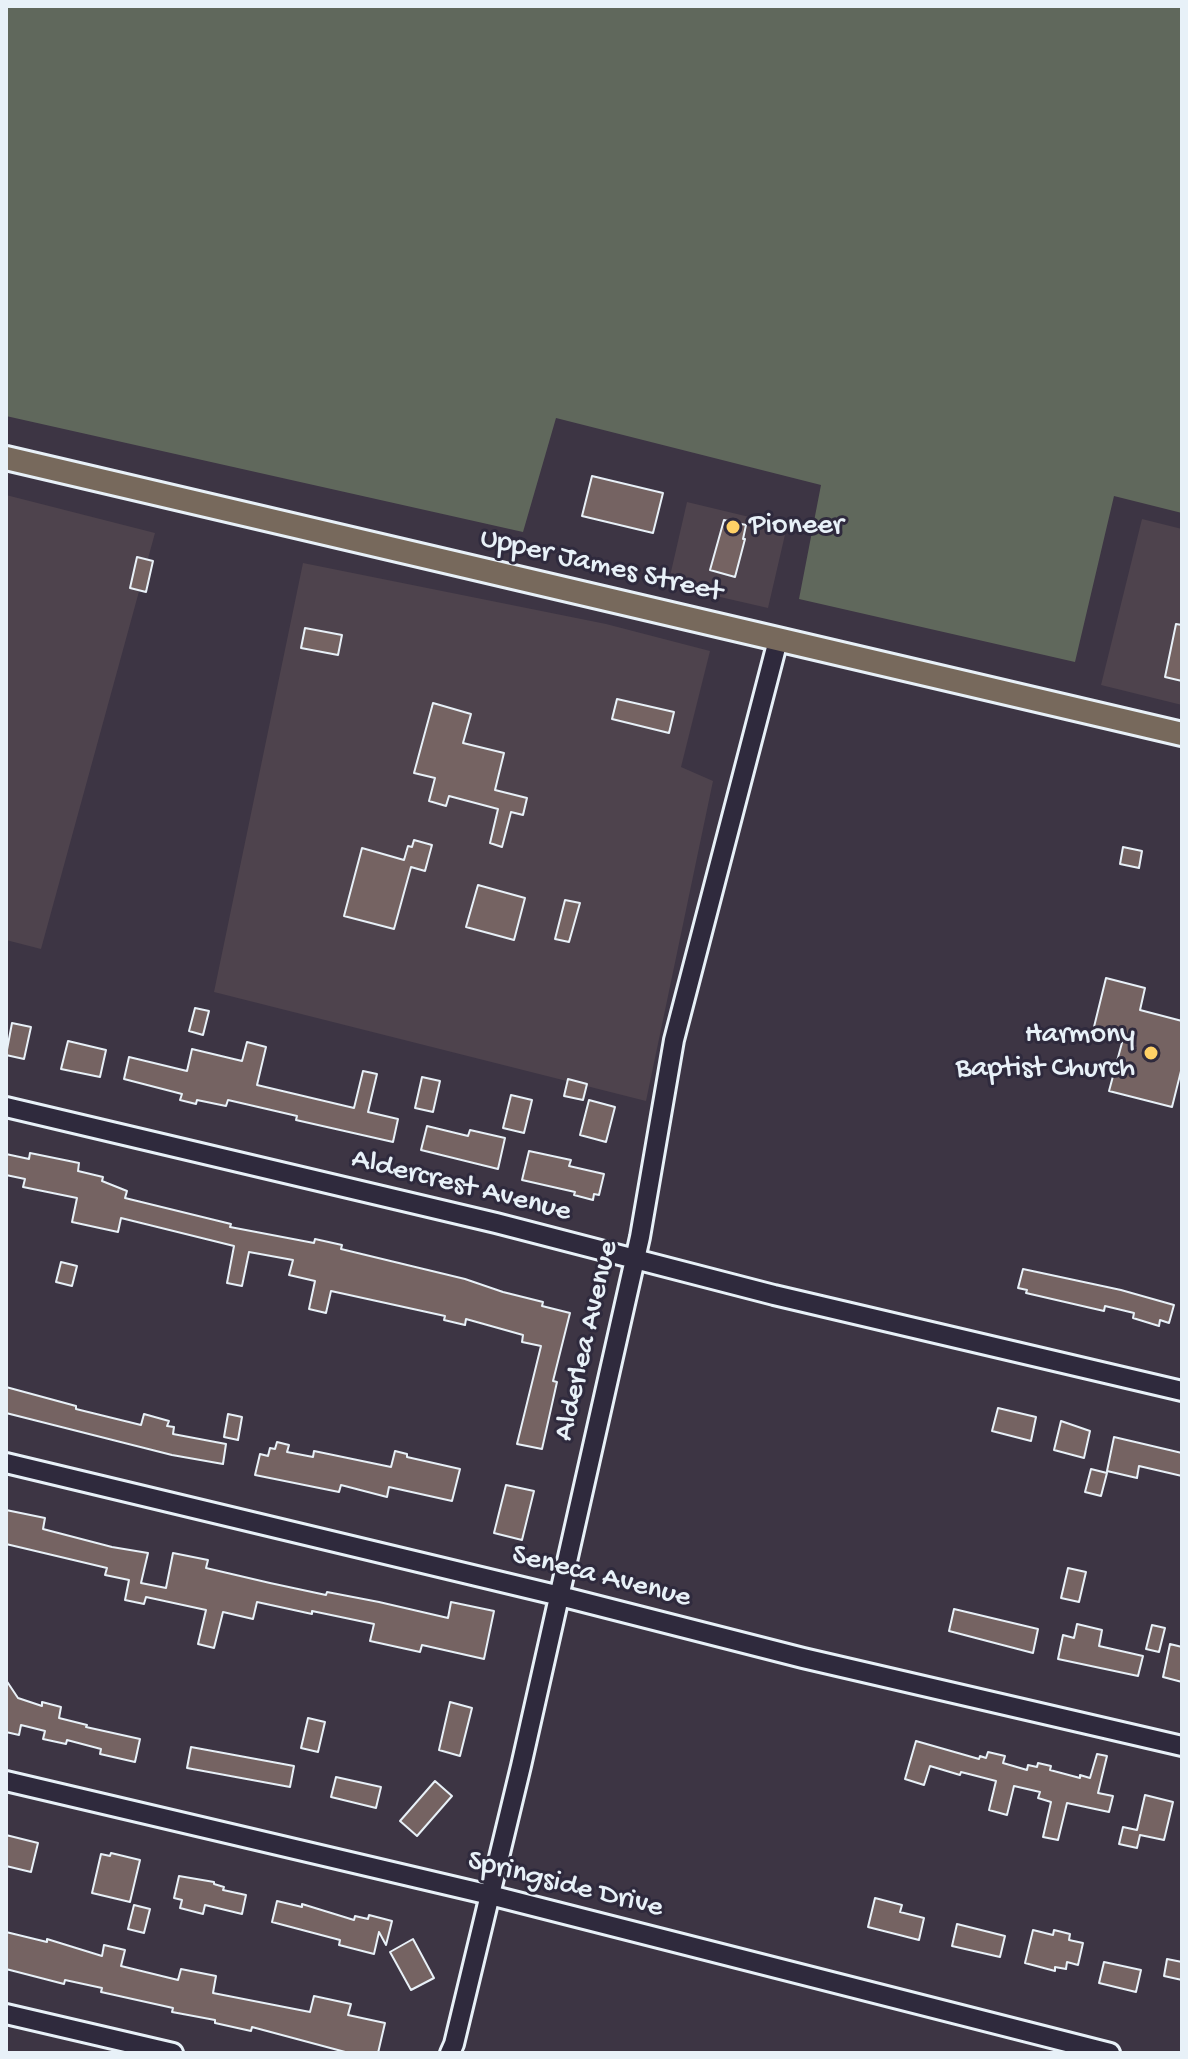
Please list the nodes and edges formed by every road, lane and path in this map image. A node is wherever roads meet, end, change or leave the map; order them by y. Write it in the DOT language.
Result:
graph roads {
  1 [pos="6,458"];
  2 [pos="778,640"];
  3 [pos="1182,734"];
  4 [pos="6,1107"];
  5 [pos="635,1259"];
  6 [pos="1182,1391"];
  7 [pos="6,1463"];
  8 [pos="560,1596"];
  9 [pos="1182,1746"];
  10 [pos="6,1781"];
  11 [pos="490,1895"];
  12 [pos="6,2014"];
  13 [pos="173,2053"];
  14 [pos="450,2053"];
  15 [pos="1110,2053"];
  1 -- 2 [label="main road, Upper James Street"];
  2 -- 3 [label="main road, Upper James Street"];
  2 -- 5 [label="street, Alderlea Avenue"];
  4 -- 5 [label="street, Aldercrest Avenue"];
  5 -- 6 [label="street, Aldercrest Avenue"];
  5 -- 8 [label="street, Alderlea Avenue"];
  7 -- 8 [label="street, Seneca Avenue"];
  8 -- 9 [label="street, Seneca Avenue"];
  8 -- 11 [label="street, Alderlea Avenue"];
  10 -- 11 [label="street, Springside Drive"];
  11 -- 14 [label="street, Alderlea Avenue"];
  11 -- 15 [label="street, Springside Drive"];
  12 -- 13 [label="street"];
}
